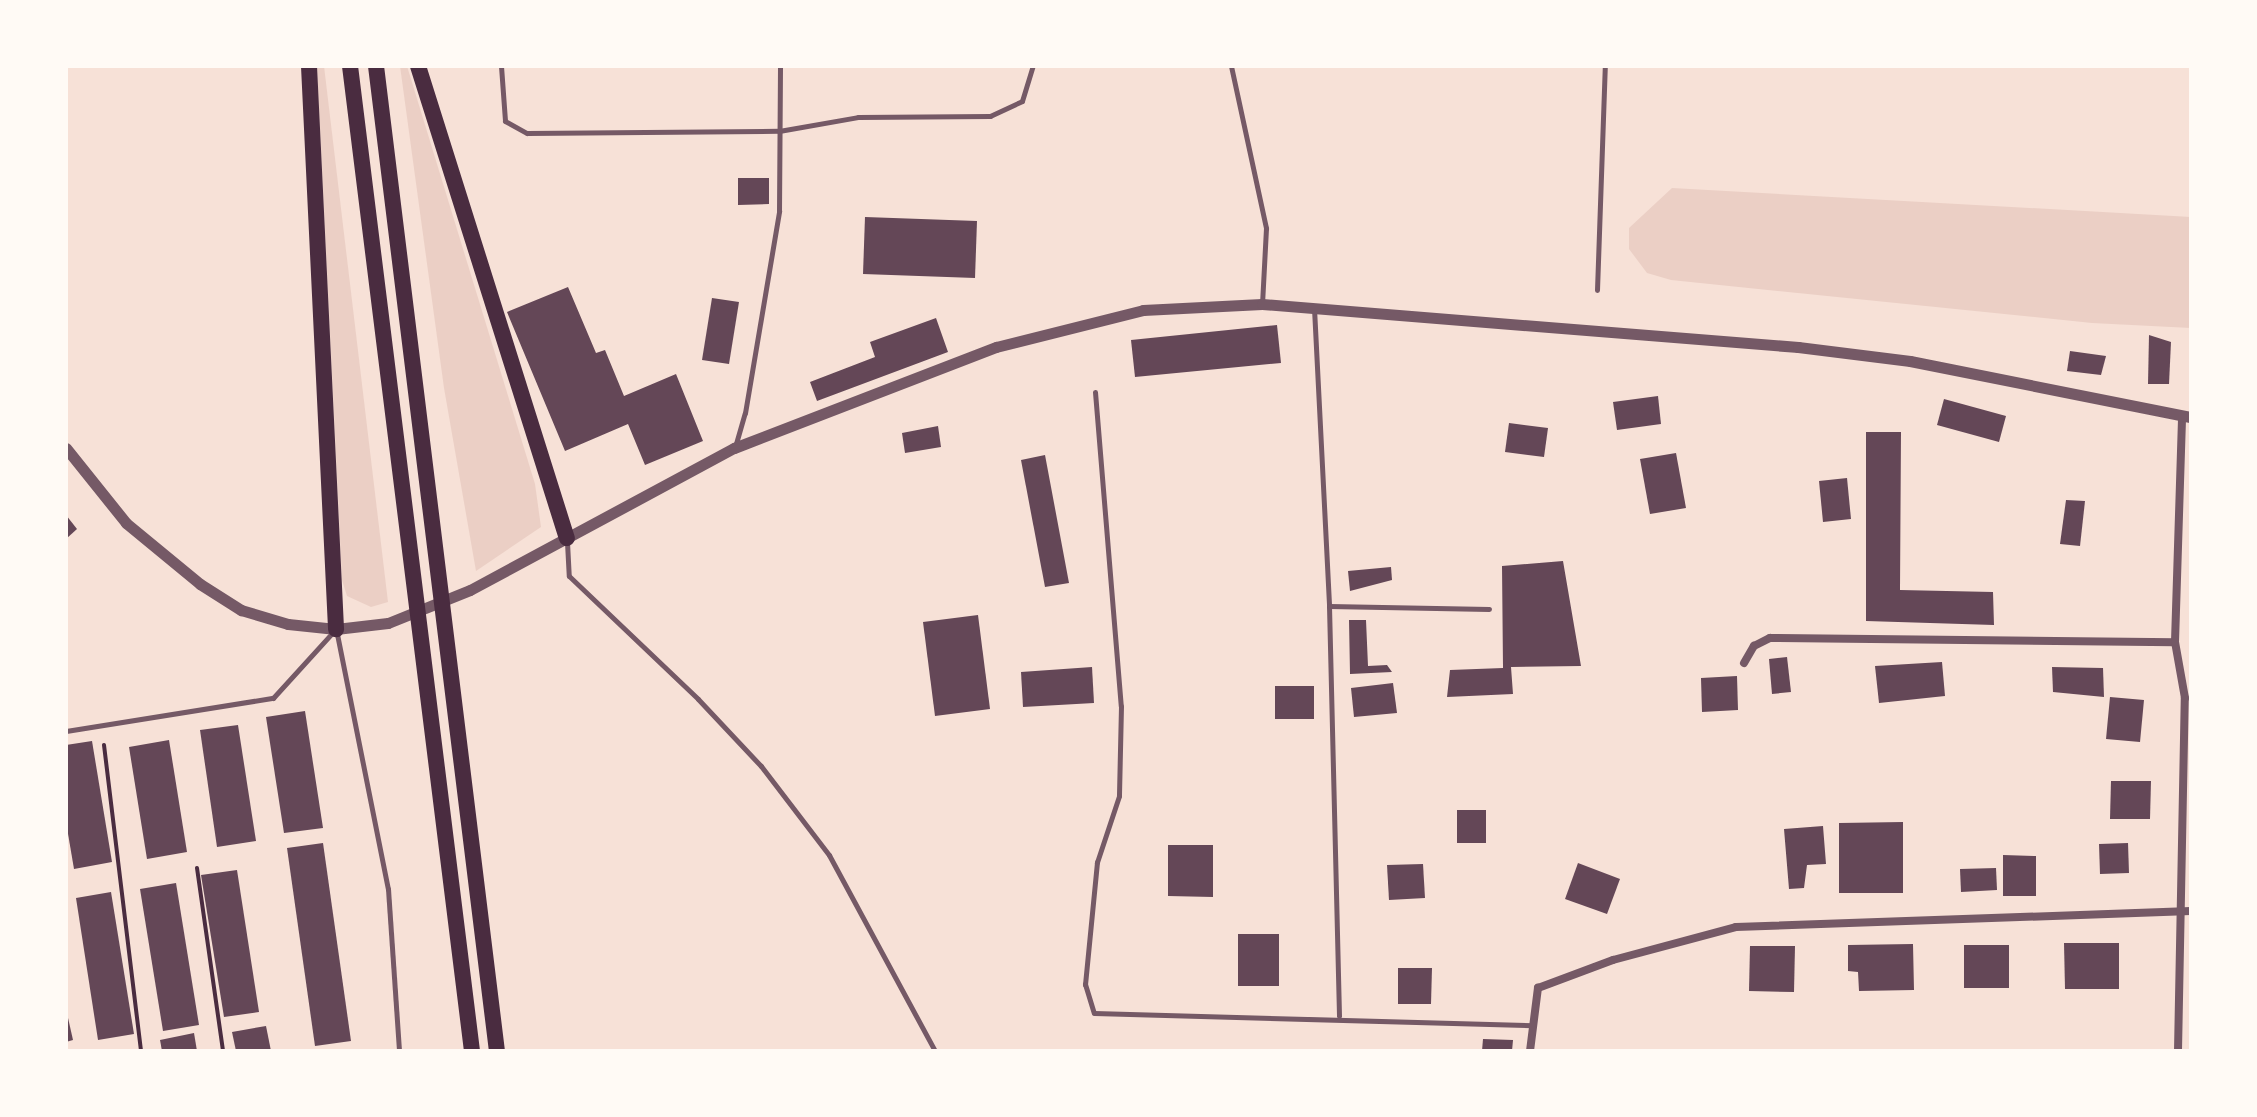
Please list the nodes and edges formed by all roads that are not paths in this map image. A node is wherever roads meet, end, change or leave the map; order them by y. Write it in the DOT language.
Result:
graph roads {
  1 [pos="309,66"];
  2 [pos="350,66"];
  3 [pos="376,66"];
  4 [pos="418,66"];
  5 [pos="501,66"];
  6 [pos="780,66"];
  7 [pos="1033,66"];
  8 [pos="1231,66"];
  9 [pos="1605,66"];
  10 [pos="779,131"];
  11 [pos="1597,290"];
  12 [pos="1262,304"];
  13 [pos="1314,307"];
  14 [pos="1095,392"];
  15 [pos="2186,416"];
  16 [pos="66,448"];
  17 [pos="734,448"];
  18 [pos="567,538"];
  19 [pos="1329,606"];
  20 [pos="1489,609"];
  21 [pos="336,629"];
  22 [pos="2175,642"];
  23 [pos="1744,663"];
  24 [pos="2188,698"];
  25 [pos="66,731"];
  26 [pos="467,775"];
  27 [pos="441,780"];
  28 [pos="2186,911"];
  29 [pos="1339,1016"];
  30 [pos="1533,1025"];
  31 [pos="399,1051"];
  32 [pos="472,1051"];
  33 [pos="497,1051"];
  34 [pos="935,1051"];
  35 [pos="1530,1051"];
  36 [pos="2178,1051"];
  1 -- 21 [label="highway"];
  2 -- 27 [label="highway"];
  3 -- 26 [label="highway"];
  4 -- 18 [label="highway"];
  5 -- 10 [label="lane"];
  6 -- 10 [label="lane"];
  7 -- 10 [label="lane"];
  8 -- 12 [label="lane"];
  9 -- 11 [label="lane"];
  10 -- 17 [label="lane"];
  12 -- 13 [label="street"];
  12 -- 17 [label="street"];
  13 -- 15 [label="street"];
  13 -- 19 [label="lane"];
  14 -- 29 [label="lane"];
  15 -- 22 [label="street"];
  16 -- 21 [label="street"];
  17 -- 18 [label="street"];
  18 -- 21 [label="street"];
  18 -- 34 [label="lane"];
  19 -- 20 [label="lane"];
  19 -- 29 [label="lane"];
  21 -- 25 [label="lane"];
  21 -- 31 [label="lane"];
  22 -- 23 [label="street"];
  22 -- 24 [label="street"];
  24 -- 28 [label="street"];
  26 -- 27 [label="highway"];
  26 -- 33 [label="highway"];
  27 -- 32 [label="highway"];
  28 -- 30 [label="street"];
  28 -- 36 [label="street"];
  29 -- 30 [label="lane"];
  30 -- 35 [label="street"];
}
